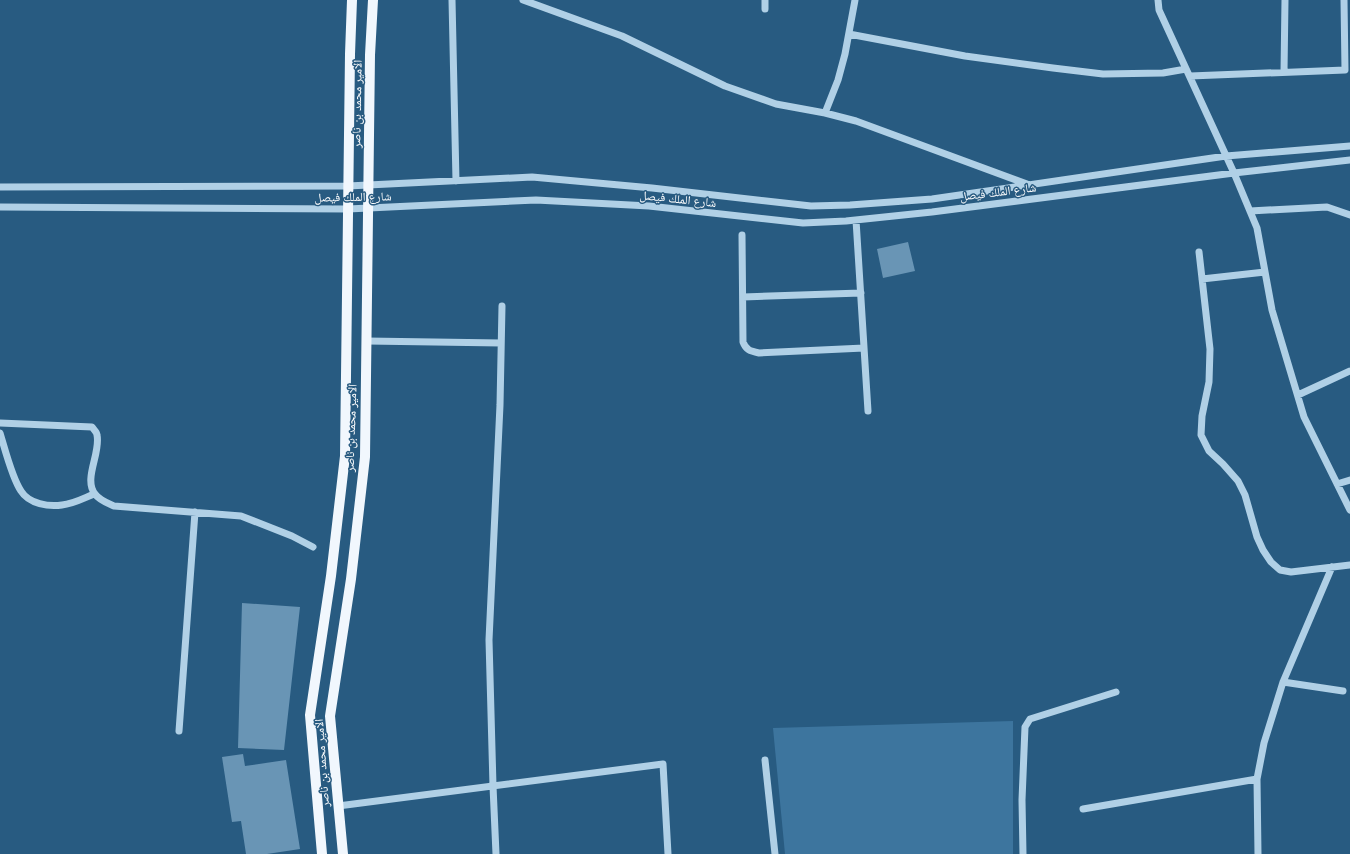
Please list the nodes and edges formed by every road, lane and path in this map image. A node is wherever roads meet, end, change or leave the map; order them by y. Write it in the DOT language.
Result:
graph roads {
  1 [pos="352,0"];
  2 [pos="372,0"];
  3 [pos="452,0"];
  4 [pos="523,0"];
  5 [pos="765,0"];
  6 [pos="855,0"];
  7 [pos="1158,0"];
  8 [pos="1285,0"];
  9 [pos="1344,0"];
  10 [pos="765,9"];
  11 [pos="1347,29"];
  12 [pos="849,34"];
  13 [pos="1186,69"];
  14 [pos="1284,72"];
  15 [pos="1190,76"];
  16 [pos="825,113"];
  17 [pos="1350,146"];
  18 [pos="1226,156"];
  19 [pos="1350,160"];
  20 [pos="1234,172"];
  21 [pos="456,181"];
  22 [pos="1029,184"];
  23 [pos="368,185"];
  24 [pos="348,186"];
  25 [pos="0,187"];
  26 [pos="0,207"];
  27 [pos="368,208"];
  28 [pos="348,209"];
  29 [pos="1250,211"];
  30 [pos="1350,215"];
  31 [pos="856,220"];
  32 [pos="742,235"];
  33 [pos="1199,252"];
  34 [pos="1265,272"];
  35 [pos="1202,279"];
  36 [pos="861,292"];
  37 [pos="743,297"];
  38 [pos="502,306"];
  39 [pos="366,341"];
  40 [pos="501,343"];
  41 [pos="864,348"];
  42 [pos="1350,371"];
  43 [pos="1298,395"];
  44 [pos="868,411"];
  45 [pos="0,423"];
  46 [pos="0,433"];
  47 [pos="1350,480"];
  48 [pos="1337,484"];
  49 [pos="94,494"];
  50 [pos="1350,510"];
  51 [pos="195,512"];
  52 [pos="313,547"];
  53 [pos="1350,565"];
  54 [pos="1332,567"];
  55 [pos="1283,682"];
  56 [pos="1343,691"];
  57 [pos="1116,692"];
  58 [pos="179,731"];
  59 [pos="765,760"];
  60 [pos="1256,779"];
  61 [pos="493,786"];
  62 [pos="338,806"];
  63 [pos="1082,809"];
  64 [pos="322,854"];
  65 [pos="343,854"];
  66 [pos="496,854"];
  67 [pos="668,854"];
  68 [pos="775,854"];
  69 [pos="1022,854"];
  70 [pos="1258,854"];
  1 -- 24 [label="main road, الامير محمد بن ناصر"];
  2 -- 23 [label="main road, الامير محمد بن ناصر"];
  3 -- 21 [label="street"];
  4 -- 16 [label="street"];
  5 -- 10 [label="street"];
  6 -- 12 [label="street"];
  7 -- 13 [label="street"];
  8 -- 14 [label="street"];
  9 -- 11 [label="street"];
  11 -- 14 [label="street"];
  12 -- 13 [label="street"];
  12 -- 16 [label="street"];
  13 -- 15 [label="street"];
  14 -- 15 [label="street"];
  15 -- 18 [label="street"];
  16 -- 22 [label="street"];
  17 -- 18 [label="street, شارع الملك فيصل"];
  18 -- 20 [label="street"];
  18 -- 22 [label="street, شارع الملك فيصل"];
  19 -- 20 [label="street, شارع الملك فيصل"];
  20 -- 29 [label="street"];
  20 -- 31 [label="street, شارع الملك فيصل"];
  21 -- 22 [label="street, شارع الملك فيصل"];
  21 -- 23 [label="street, شارع الملك فيصل"];
  23 -- 24 [label="street, شارع الملك فيصل"];
  23 -- 27 [label="main road, الامير محمد بن ناصر"];
  24 -- 25 [label="street, شارع الملك فيصل"];
  24 -- 28 [label="main road, الامير محمد بن ناصر"];
  26 -- 28 [label="street, شارع الملك فيصل"];
  27 -- 28 [label="street, شارع الملك فيصل"];
  27 -- 31 [label="street, شارع الملك فيصل"];
  27 -- 39 [label="main road, الامير محمد بن ناصر"];
  28 -- 64 [label="main road, الامير محمد بن ناصر"];
  29 -- 30 [label="street"];
  29 -- 34 [label="street"];
  31 -- 36 [label="street"];
  32 -- 37 [label="street"];
  33 -- 35 [label="street"];
  34 -- 35 [label="street"];
  34 -- 43 [label="street"];
  35 -- 54 [label="street"];
  36 -- 37 [label="street"];
  36 -- 41 [label="street"];
  37 -- 41 [label="street"];
  38 -- 40 [label="street"];
  39 -- 40 [label="street"];
  39 -- 62 [label="main road, الامير محمد بن ناصر"];
  40 -- 61 [label="street"];
  41 -- 44 [label="street"];
  42 -- 43 [label="street"];
  43 -- 48 [label="street"];
  45 -- 49 [label="street"];
  46 -- 49 [label="street"];
  47 -- 48 [label="street"];
  48 -- 50 [label="street"];
  49 -- 51 [label="street"];
  51 -- 52 [label="street"];
  51 -- 58 [label="street"];
  53 -- 54 [label="street"];
  54 -- 55 [label="street"];
  55 -- 56 [label="street"];
  55 -- 60 [label="street"];
  57 -- 69 [label="street"];
  59 -- 68 [label="street"];
  60 -- 63 [label="street"];
  60 -- 70 [label="street"];
  61 -- 62 [label="street"];
  61 -- 66 [label="street"];
  61 -- 67 [label="street"];
  62 -- 65 [label="main road, الامير محمد بن ناصر"];
}
